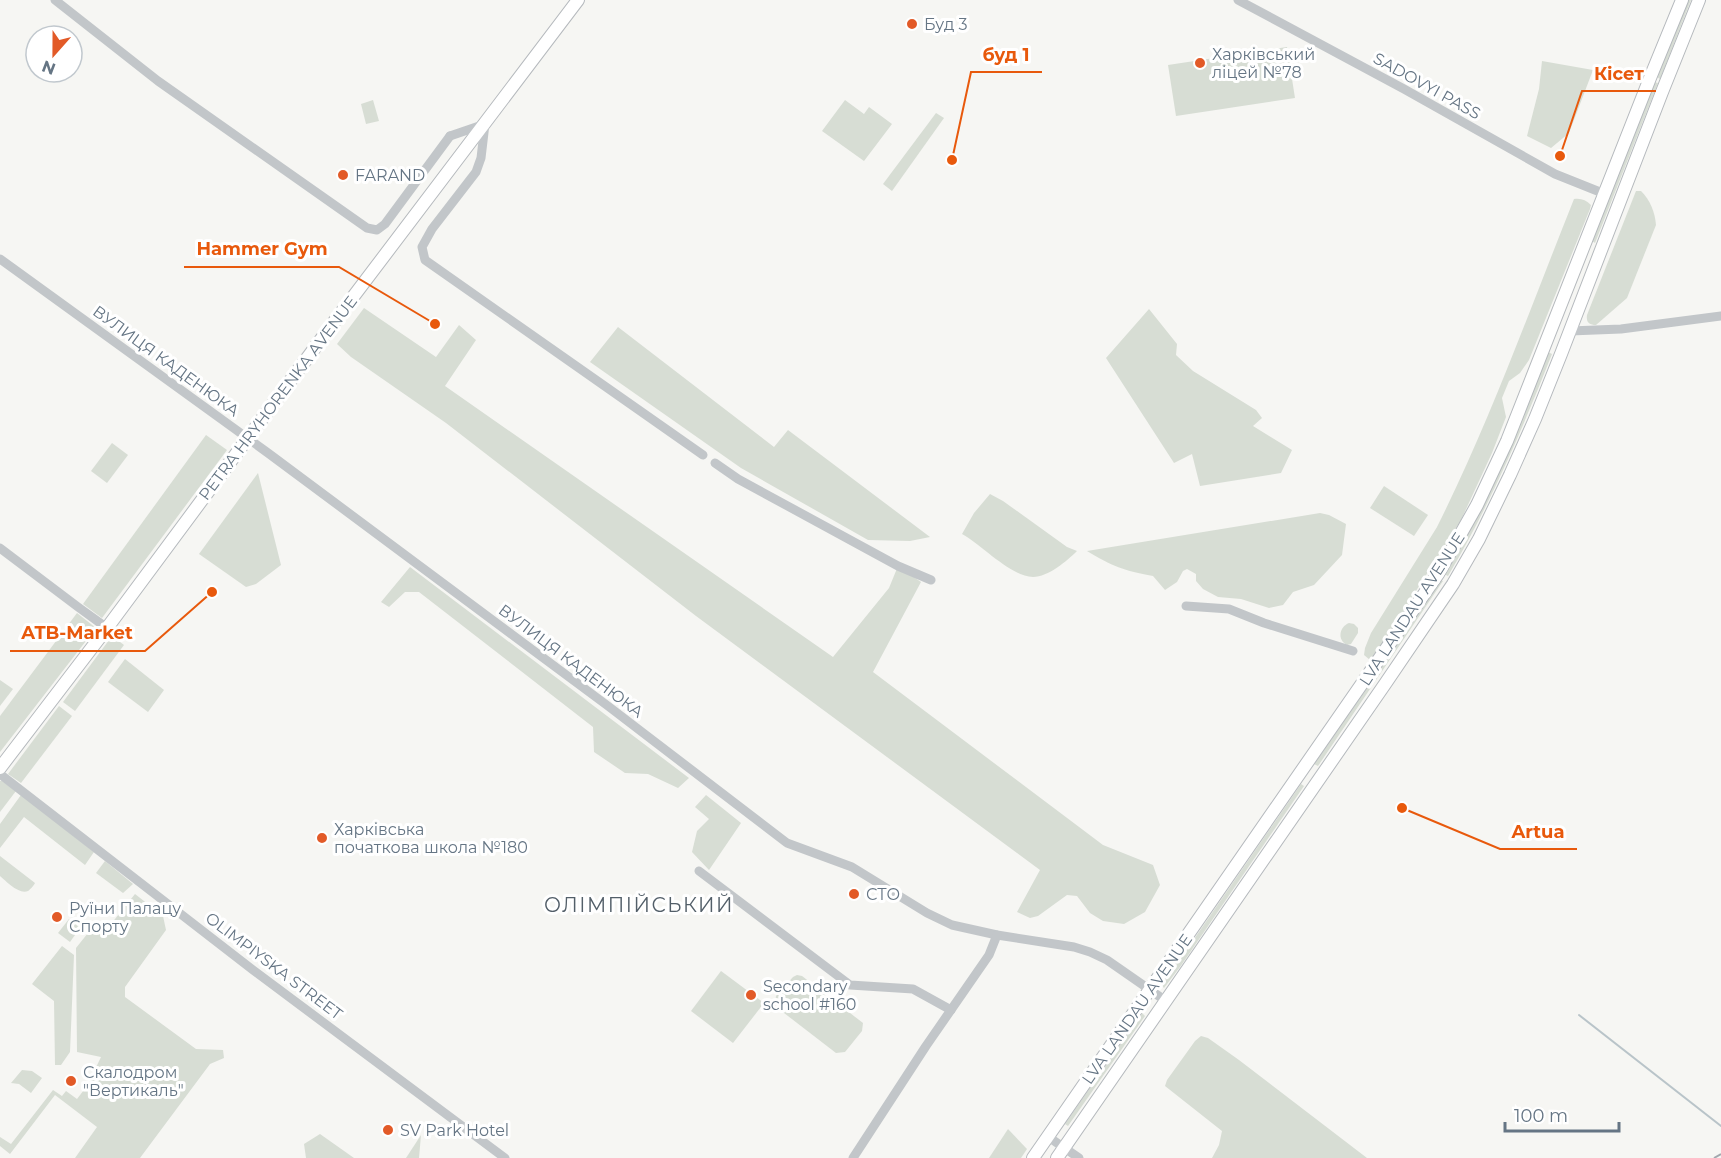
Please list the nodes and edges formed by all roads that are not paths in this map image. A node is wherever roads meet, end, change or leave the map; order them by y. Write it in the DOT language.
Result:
graph roads {
  1 [pos="55,0"];
  2 [pos="578,0"];
  3 [pos="1238,0"];
  4 [pos="1682,0"];
  5 [pos="1699,0"];
  6 [pos="485,124"];
  7 [pos="450,136"];
  8 [pos="470,144"];
  9 [pos="481,158"];
  10 [pos="1605,194"];
  11 [pos="1584,246"];
  12 [pos="1600,252"];
  13 [pos="0,259"];
  14 [pos="1721,316"];
  15 [pos="1553,324"];
  16 [pos="1570,331"];
  17 [pos="248,438"];
  18 [pos="703,455"];
  19 [pos="715,464"];
  20 [pos="0,548"];
  21 [pos="931,580"];
  22 [pos="1186,606"];
  23 [pos="107,628"];
  24 [pos="1353,651"];
  25 [pos="0,768"];
  26 [pos="1302,771"];
  27 [pos="0,774"];
  28 [pos="1318,781"];
  29 [pos="699,871"];
  30 [pos="997,935"];
  31 [pos="1150,989"];
  32 [pos="1166,1001"];
  33 [pos="951,1010"];
  34 [pos="1047,1136"];
  35 [pos="1060,1153"];
  36 [pos="505,1158"];
  37 [pos="853,1158"];
  38 [pos="1033,1158"];
  39 [pos="1079,1158"];
  1 -- 7 [label="street"];
  2 -- 6 [label="main road, PETRA HRYHORENKA АVENUE"];
  3 -- 10 [label="street, SADOVYI PASS"];
  4 -- 10 [label="main road, LVA LANDAU AVENUE"];
  5 -- 12 [label="main road, LVA LANDAU AVENUE"];
  6 -- 7 [label="street"];
  6 -- 8 [label="main road, PETRA HRYHORENKA АVENUE"];
  6 -- 9 [label="street"];
  7 -- 8 [label="street"];
  8 -- 9 [label="street"];
  8 -- 17 [label="main road, PETRA HRYHORENKA АVENUE"];
  9 -- 18 [label="street"];
  10 -- 11 [label="main road, LVA LANDAU AVENUE"];
  11 -- 12 [label="main road"];
  11 -- 15 [label="main road, LVA LANDAU AVENUE"];
  12 -- 16 [label="main road, LVA LANDAU AVENUE"];
  13 -- 17 [label="street, ВУЛИЦЯ КАДЕНЮКА"];
  14 -- 16 [label="street"];
  15 -- 16 [label="main road"];
  15 -- 26 [label="main road, LVA LANDAU AVENUE"];
  16 -- 28 [label="main road, LVA LANDAU AVENUE"];
  17 -- 23 [label="main road, PETRA HRYHORENKA АVENUE"];
  17 -- 30 [label="street, ВУЛИЦЯ КАДЕНЮКА"];
  19 -- 21 [label="street"];
  20 -- 23 [label="street"];
  22 -- 24 [label="street"];
  23 -- 25 [label="main road, PETRA HRYHORENKA АVENUE"];
  26 -- 28 [label="main road"];
  26 -- 31 [label="main road, LVA LANDAU AVENUE"];
  27 -- 36 [label="street, OLIMPIYSKA STREET"];
  28 -- 32 [label="main road, LVA LANDAU AVENUE"];
  29 -- 33 [label="street"];
  30 -- 31 [label="street, ВУЛИЦЯ КАДЕНЮКА"];
  30 -- 33 [label="street"];
  31 -- 32 [label="street, ВУЛИЦЯ КАДЕНЮКА"];
  31 -- 34 [label="main road, LVA LANDAU AVENUE"];
  32 -- 35 [label="main road, LVA LANDAU AVENUE"];
  33 -- 37 [label="street"];
  34 -- 35 [label="street"];
  34 -- 38 [label="main road, LVA LANDAU AVENUE"];
  35 -- 39 [label="street"];
}
